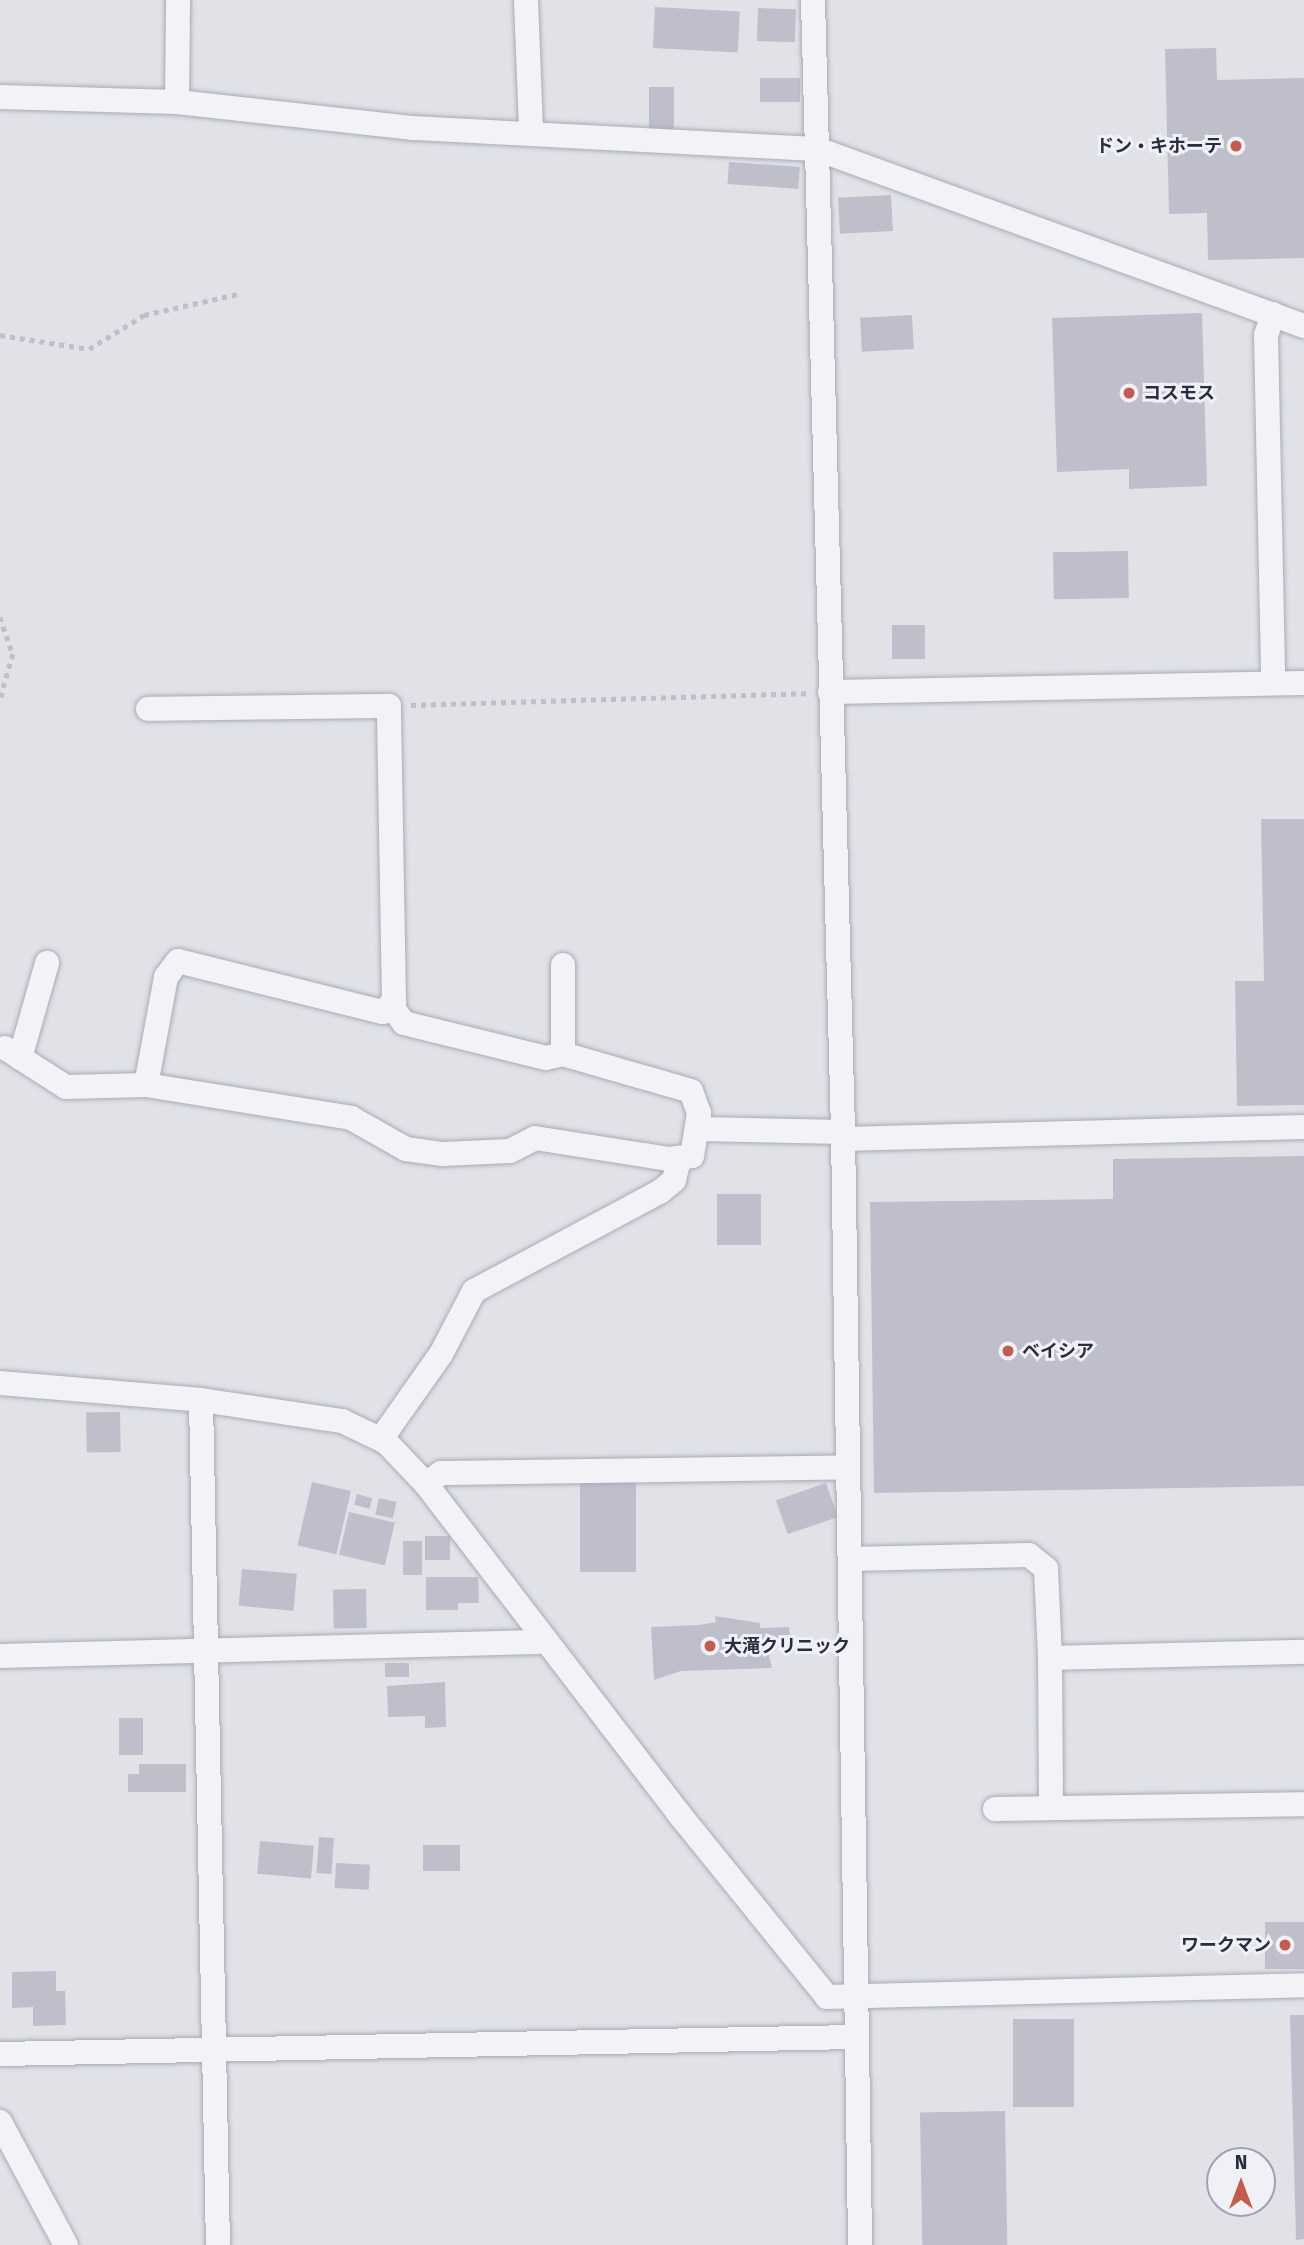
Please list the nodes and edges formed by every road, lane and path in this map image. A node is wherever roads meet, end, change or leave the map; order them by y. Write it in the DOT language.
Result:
graph roads {
  1 [pos="178,0"];
  2 [pos="526,0"];
  3 [pos="814,0"];
  4 [pos="0,97"];
  5 [pos="177,102"];
  6 [pos="531,133"];
  7 [pos="817,149"];
  8 [pos="239,294"];
  9 [pos="1273,314"];
  10 [pos="1304,326"];
  11 [pos="0,335"];
  12 [pos="0,617"];
  13 [pos="1304,683"];
  14 [pos="1273,684"];
  15 [pos="830,692"];
  16 [pos="0,700"];
  17 [pos="389,706"];
  18 [pos="148,709"];
  19 [pos="47,963"];
  20 [pos="563,965"];
  21 [pos="391,1006"];
  22 [pos="563,1054"];
  23 [pos="138,1085"];
  24 [pos="1304,1127"];
  25 [pos="699,1129"];
  26 [pos="843,1136"];
  27 [pos="679,1160"];
  28 [pos="0,1383"];
  29 [pos="201,1400"];
  30 [pos="381,1439"];
  31 [pos="846,1468"];
  32 [pos="426,1484"];
  33 [pos="850,1559"];
  34 [pos="543,1638"];
  35 [pos="203,1650"];
  36 [pos="1304,1652"];
  37 [pos="0,1656"];
  38 [pos="1050,1658"];
  39 [pos="1304,1804"];
  40 [pos="1051,1808"];
  41 [pos="995,1809"];
  42 [pos="1304,1985"];
  43 [pos="855,1994"];
  44 [pos="855,2038"];
  45 [pos="212,2051"];
  46 [pos="0,2054"];
  47 [pos="0,2122"];
  48 [pos="66,2245"];
  49 [pos="218,2245"];
  50 [pos="860,2245"];
  1 -- 5 [label="street"];
  2 -- 6 [label="street"];
  3 -- 7 [label="street"];
  4 -- 5 [label="street"];
  5 -- 6 [label="street"];
  6 -- 7 [label="street"];
  7 -- 9 [label="street"];
  7 -- 15 [label="street"];
  8 -- 11 [label="path"];
  9 -- 10 [label="street"];
  9 -- 14 [label="street"];
  12 -- 16 [label="path"];
  13 -- 14 [label="street"];
  14 -- 15 [label="street"];
  15 -- 17 [label="path"];
  15 -- 26 [label="street"];
  17 -- 18 [label="street"];
  17 -- 21 [label="street"];
  19 -- 23 [label="street"];
  20 -- 22 [label="street"];
  21 -- 22 [label="street"];
  21 -- 23 [label="street"];
  22 -- 25 [label="street"];
  23 -- 27 [label="street"];
  24 -- 26 [label="street"];
  25 -- 26 [label="street"];
  25 -- 27 [label="street"];
  26 -- 31 [label="street"];
  27 -- 30 [label="street"];
  28 -- 29 [label="street"];
  29 -- 30 [label="street"];
  29 -- 35 [label="street"];
  30 -- 32 [label="street"];
  31 -- 32 [label="street"];
  31 -- 33 [label="street"];
  32 -- 34 [label="street"];
  33 -- 38 [label="street"];
  33 -- 43 [label="street"];
  34 -- 35 [label="street"];
  34 -- 43 [label="street"];
  35 -- 37 [label="street"];
  35 -- 45 [label="street"];
  36 -- 38 [label="street"];
  38 -- 40 [label="street"];
  39 -- 40 [label="street"];
  40 -- 41 [label="street"];
  42 -- 43 [label="street"];
  43 -- 44 [label="street"];
  44 -- 45 [label="street"];
  44 -- 50 [label="street"];
  45 -- 46 [label="street"];
  45 -- 49 [label="street"];
  47 -- 48 [label="street"];
}
